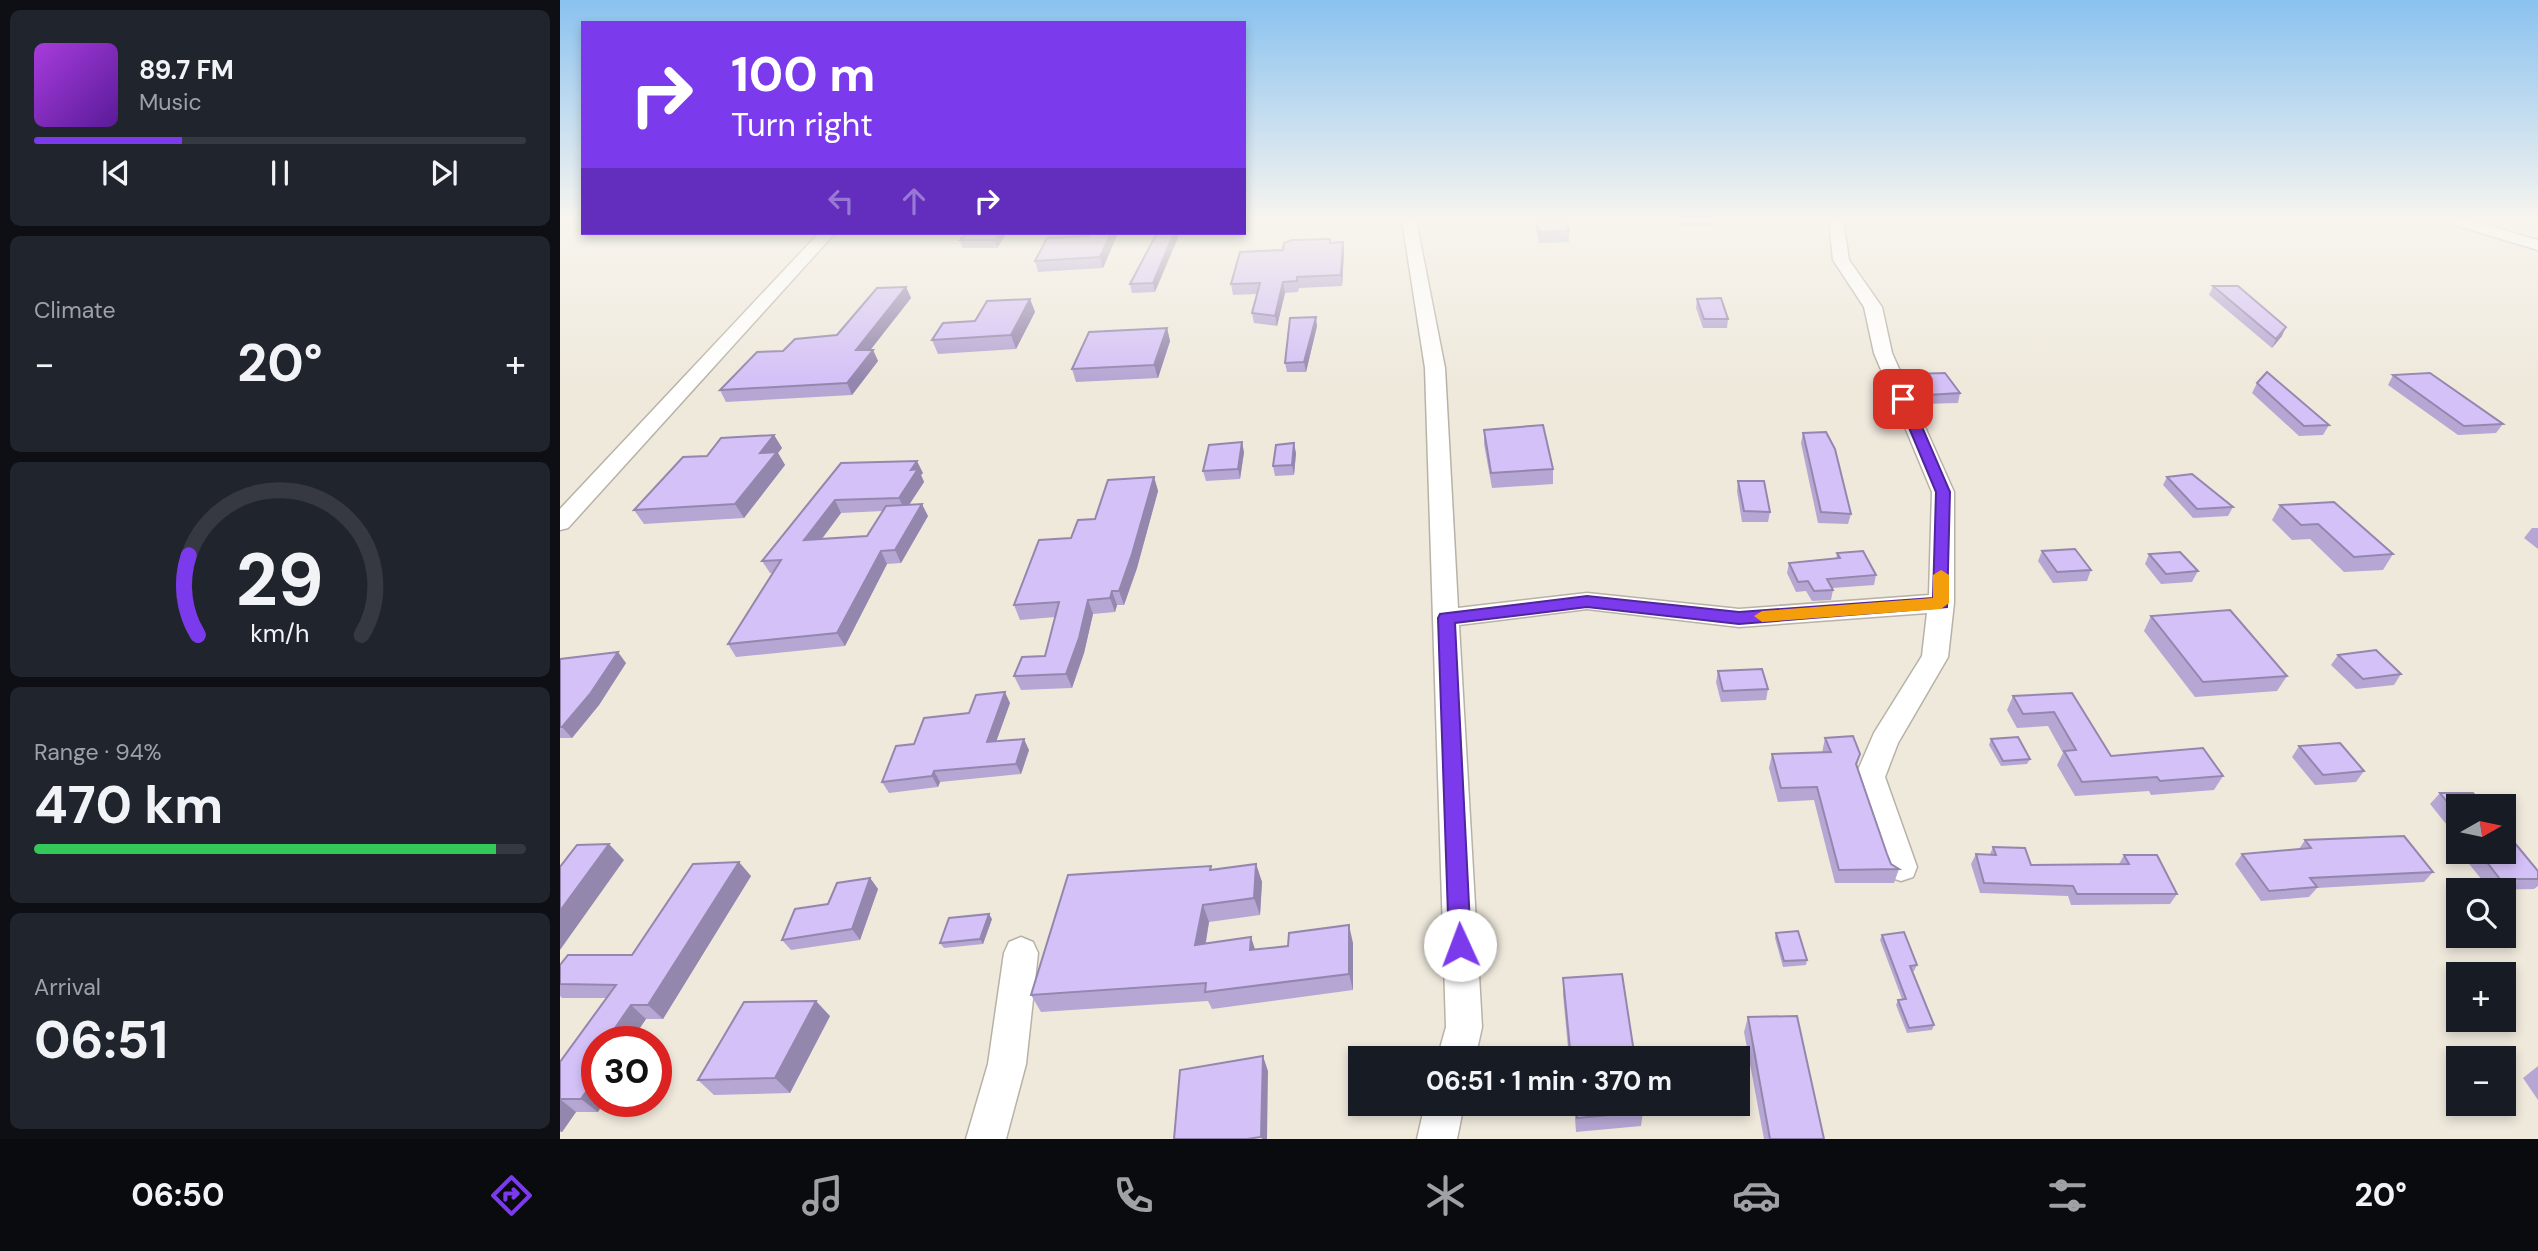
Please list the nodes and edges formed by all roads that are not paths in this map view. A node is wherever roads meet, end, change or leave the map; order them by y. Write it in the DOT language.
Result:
graph roads {
  1 [pos="790,273"];
  2 [pos="1418,273"];
  3 [pos="1851,273"];
  4 [pos="560,523"];
  5 [pos="1941,603"];
  6 [pos="1446,618"];
  7 [pos="1901,867"];
  8 [pos="1021,953"];
  9 [pos="1459,1046"];
  10 [pos="1443,1116"];
  11 [pos="986,1139"];
  12 [pos="1437,1139"];
  1 -- 4 [label="street"];
  2 -- 6 [label="street"];
  3 -- 5 [label="street"];
  5 -- 6 [label="street"];
  5 -- 7 [label="street"];
  6 -- 9 [label="street"];
  8 -- 11 [label="street"];
  10 -- 12 [label="street"];
}
